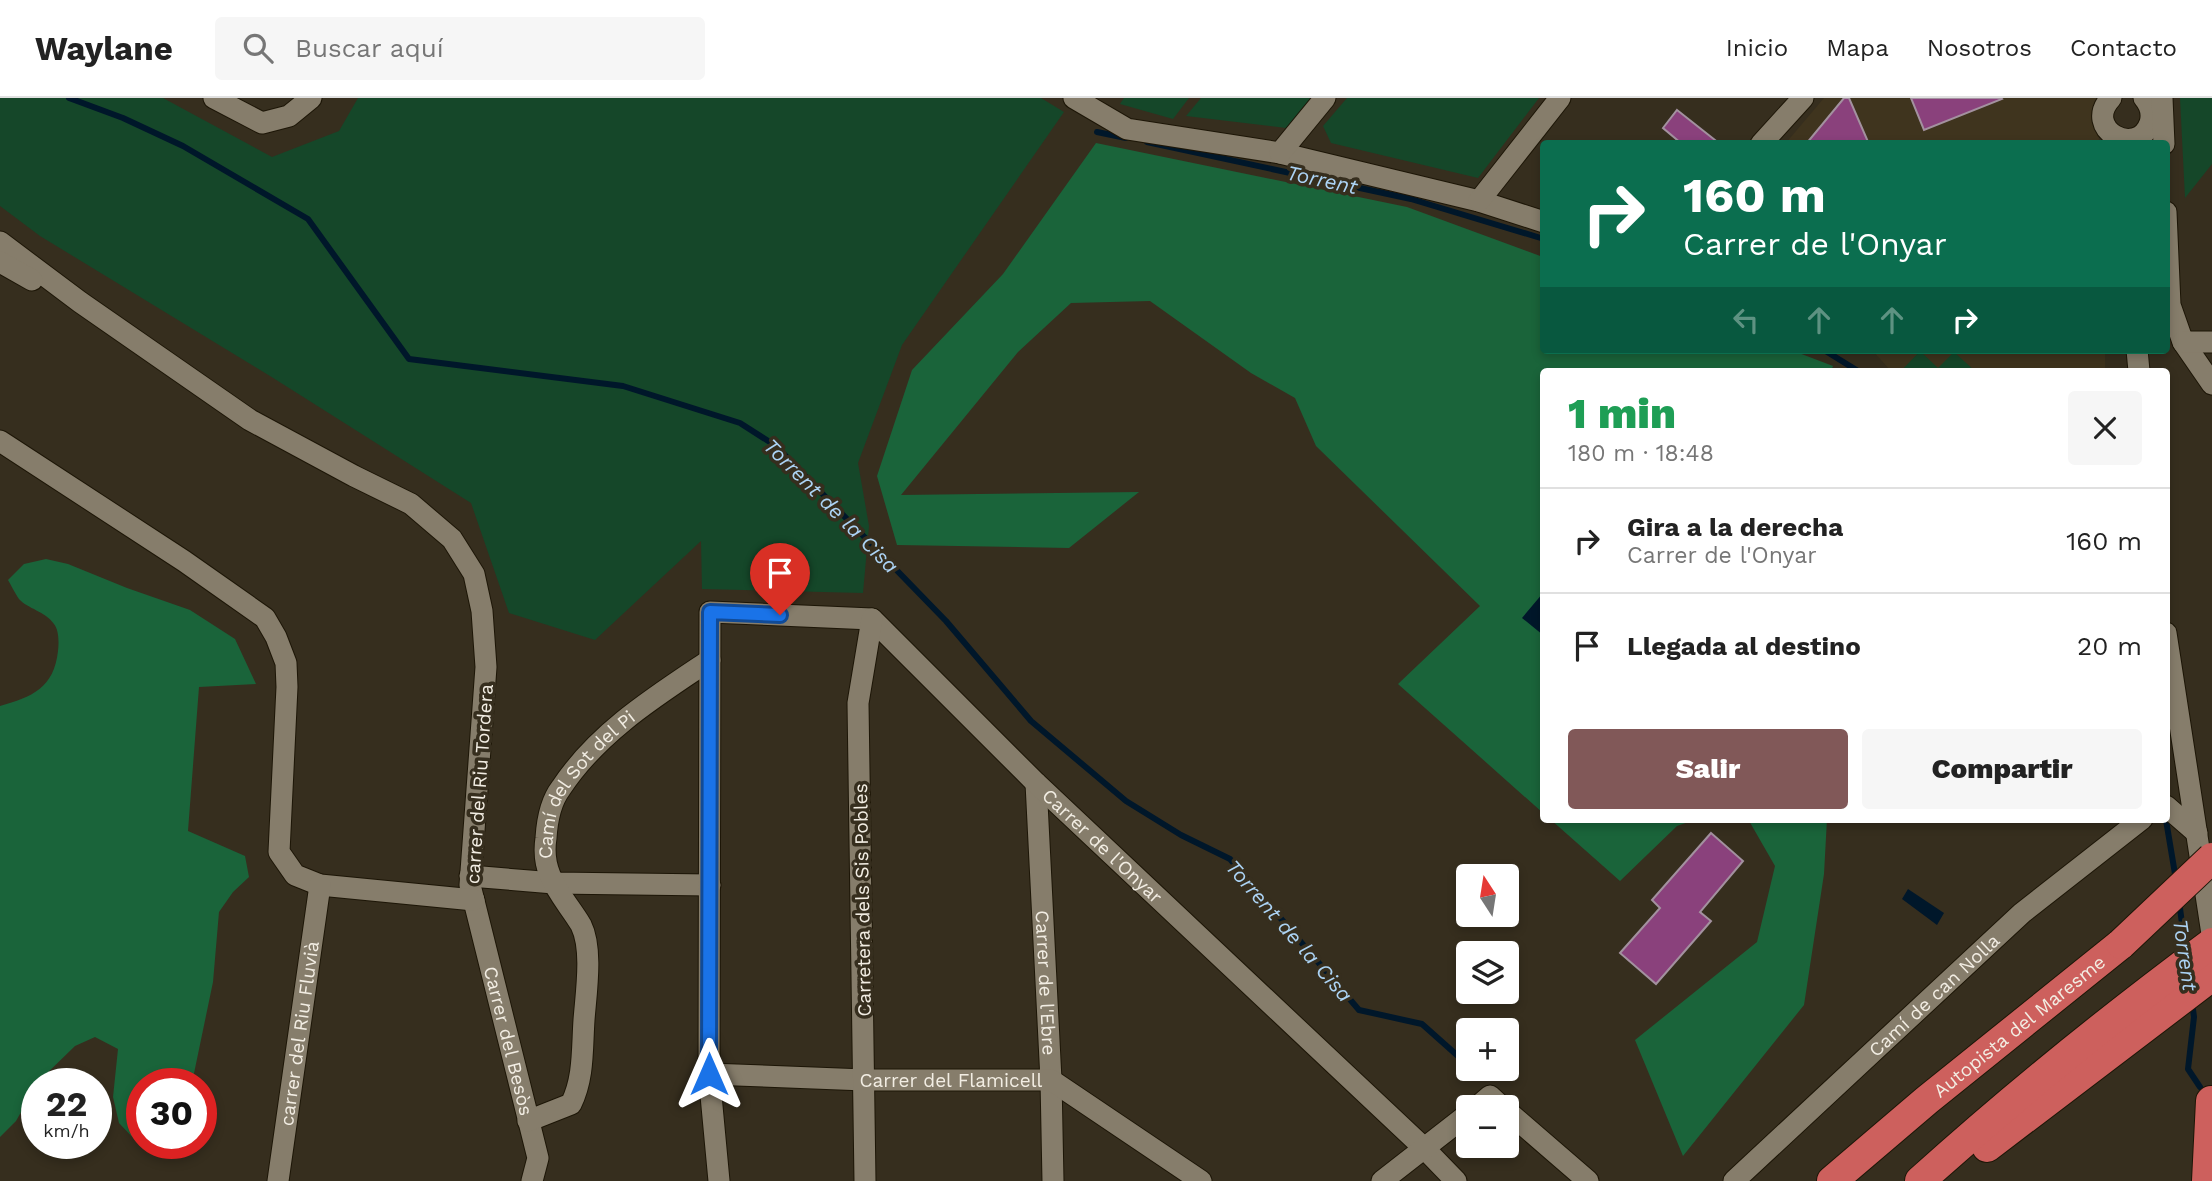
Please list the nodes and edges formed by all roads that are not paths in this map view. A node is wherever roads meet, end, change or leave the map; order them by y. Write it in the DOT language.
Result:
graph roads {
  1 [pos="214,98"];
  2 [pos="311,98"];
  3 [pos="1325,98"];
  4 [pos="1560,98"];
  5 [pos="1803,98"];
  6 [pos="2111,98"];
  7 [pos="2149,98"];
  8 [pos="1081,100"];
  9 [pos="2139,139"];
  10 [pos="1766,140"];
  11 [pos="2163,140"];
  12 [pos="1280,153"];
  13 [pos="1479,201"];
  14 [pos="1540,221"];
  15 [pos="0,242"];
  16 [pos="0,262"];
  17 [pos="2170,304"];
  18 [pos="2176,332"];
  19 [pos="128,334"];
  20 [pos="2212,342"];
  21 [pos="2212,384"];
  22 [pos="0,441"];
  23 [pos="872,619"];
  24 [pos="710,660"];
  25 [pos="2170,661"];
  26 [pos="2186,775"];
  27 [pos="1036,783"];
  28 [pos="2170,794"];
  29 [pos="2170,810"];
  30 [pos="2137,823"];
  31 [pos="2205,846"];
  32 [pos="2212,875"];
  33 [pos="470,876"];
  34 [pos="554,883"];
  35 [pos="320,885"];
  36 [pos="710,885"];
  37 [pos="474,901"];
  38 [pos="2212,934"];
  39 [pos="2212,943"];
  40 [pos="2121,944"];
  41 [pos="2212,976"];
  42 [pos="2144,1010"];
  43 [pos="709,1074"];
  44 [pos="865,1080"];
  45 [pos="1051,1080"];
  46 [pos="2211,1091"];
  47 [pos="528,1121"];
  48 [pos="1456,1124"];
  49 [pos="1519,1126"];
  50 [pos="1425,1149"];
  51 [pos="278,1181"];
  52 [pos="531,1181"];
  53 [pos="719,1181"];
  54 [pos="865,1181"];
  55 [pos="1053,1181"];
  56 [pos="1201,1181"];
  57 [pos="1382,1181"];
  58 [pos="1456,1181"];
  59 [pos="1588,1181"];
  60 [pos="1734,1181"];
  61 [pos="1832,1181"];
  62 [pos="1920,1181"];
  63 [pos="1942,1181"];
  64 [pos="2192,1181"];
  65 [pos="2207,1181"];
  1 -- 2 [label="street"];
  3 -- 12 [label="street"];
  4 -- 13 [label="street"];
  5 -- 10 [label="street"];
  6 -- 9 [label="street"];
  7 -- 9 [label="street"];
  7 -- 11 [label="street"];
  8 -- 12 [label="street"];
  12 -- 13 [label="street"];
  13 -- 14 [label="street"];
  15 -- 19 [label="street"];
  16 -- 19 [label="street"];
  17 -- 18 [label="street"];
  18 -- 20 [label="street"];
  18 -- 21 [label="street"];
  19 -- 33 [label="street, carrer del Riu Tordera"];
  22 -- 35 [label="street"];
  23 -- 24 [label="street"];
  23 -- 27 [label="street, Carrer de l'Onyar"];
  23 -- 44 [label="street, Carretera dels Sis Pobles"];
  24 -- 34 [label="street, Camí del Sot del Pi"];
  24 -- 36 [label="street"];
  25 -- 26 [label="street"];
  26 -- 28 [label="street"];
  26 -- 31 [label="street"];
  27 -- 45 [label="street, Carrer de l'Ebre"];
  27 -- 50 [label="street, Carrer de l'Onyar"];
  29 -- 31 [label="street"];
  30 -- 60 [label="street, Camí de can Nolla"];
  31 -- 38 [label="street"];
  31 -- 40 [label="highway, bridge"];
  32 -- 40 [label="highway, Autopista del Maresme, bridge"];
  33 -- 34 [label="street"];
  33 -- 37 [label="street, carrer del Riu Tordera"];
  34 -- 36 [label="street"];
  34 -- 47 [label="street, Camí del Sot del Pi"];
  35 -- 37 [label="street"];
  35 -- 51 [label="street, carrer del Riu Fluvià"];
  36 -- 43 [label="street"];
  37 -- 47 [label="street, Carrer del Besòs"];
  39 -- 42 [label="highway"];
  40 -- 61 [label="highway, Autopista del Maresme"];
  41 -- 42 [label="highway"];
  42 -- 62 [label="highway"];
  42 -- 63 [label="highway"];
  43 -- 44 [label="street, Carrer del Flamicell"];
  43 -- 53 [label="street"];
  44 -- 45 [label="street, Carrer del Flamicell"];
  44 -- 54 [label="street, Carretera dels Sis Pobles"];
  45 -- 55 [label="street, Carrer de l'Ebre"];
  45 -- 56 [label="street, Carrer del Flamicell"];
  46 -- 64 [label="street"];
  46 -- 65 [label="highway"];
  47 -- 52 [label="street, Carrer del Besòs"];
  48 -- 50 [label="street"];
  49 -- 59 [label="street"];
  50 -- 57 [label="street"];
  50 -- 58 [label="street, Carrer de l'Onyar"];
}
